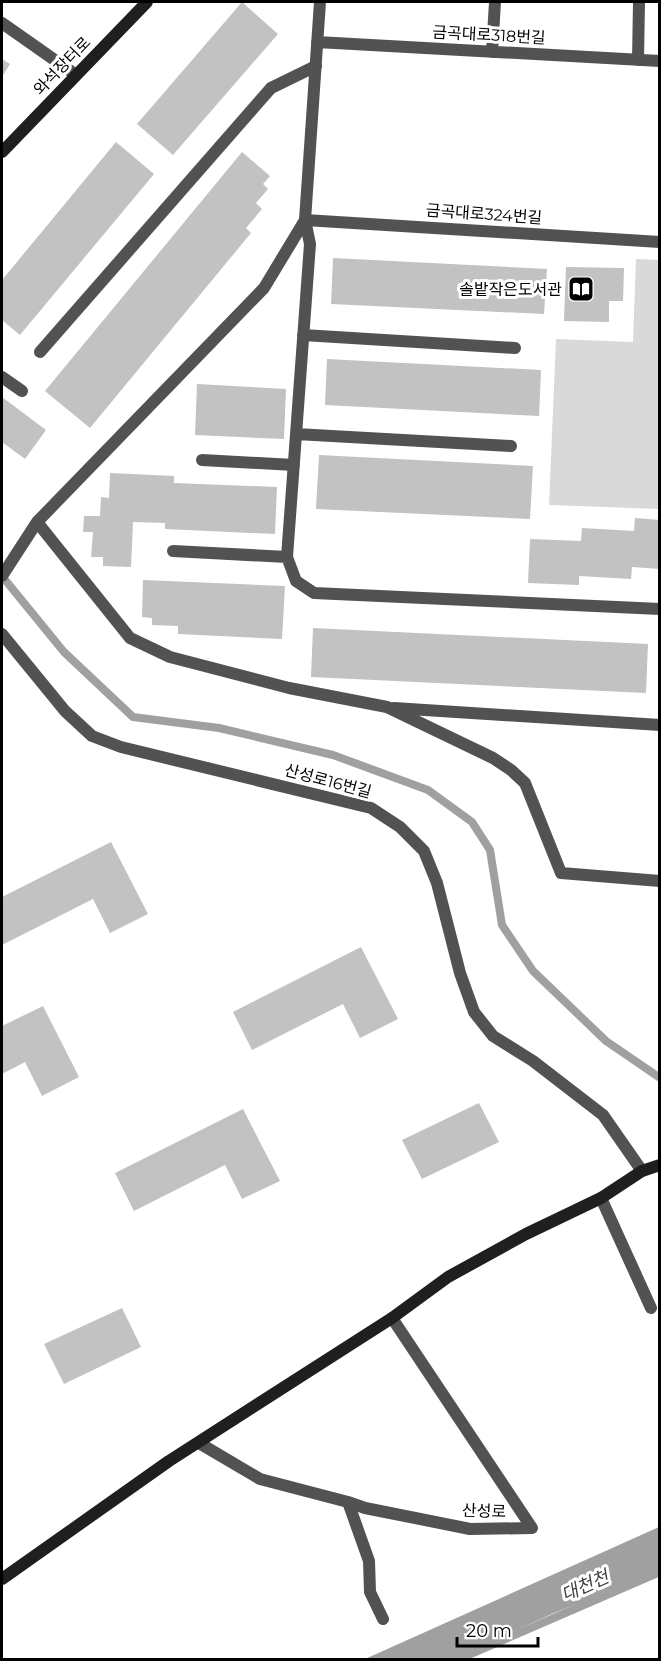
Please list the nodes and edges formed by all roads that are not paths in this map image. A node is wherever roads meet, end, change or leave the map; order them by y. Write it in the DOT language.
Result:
graph roads {
  1 [pos="147,2"];
  2 [pos="320,2"];
  3 [pos="495,2"];
  4 [pos="639,2"];
  5 [pos="2,23"];
  6 [pos="317,42"];
  7 [pos="492,52"];
  8 [pos="638,60"];
  9 [pos="660,61"];
  10 [pos="316,66"];
  11 [pos="76,75"];
  12 [pos="2,152"];
  13 [pos="306,220"];
  14 [pos="660,242"];
  15 [pos="303,335"];
  16 [pos="515,348"];
  17 [pos="40,352"];
  18 [pos="2,377"];
  19 [pos="22,391"];
  20 [pos="296,434"];
  21 [pos="511,446"];
  22 [pos="202,460"];
  23 [pos="294,465"];
  24 [pos="37,522"];
  25 [pos="173,551"];
  26 [pos="287,557"];
  27 [pos="2,576"];
  28 [pos="660,609"];
  29 [pos="2,634"];
  30 [pos="387,707"];
  31 [pos="660,725"];
  32 [pos="660,881"];
  33 [pos="660,1165"];
  34 [pos="642,1171"];
  35 [pos="601,1198"];
  36 [pos="651,1308"];
  37 [pos="392,1318"];
  38 [pos="198,1443"];
  39 [pos="348,1502"];
  40 [pos="2,1579"];
  41 [pos="382,1619"];
  1 -- 11 [label="main road, 와석장터로"];
  2 -- 6 [label="street"];
  3 -- 7 [label="street"];
  4 -- 8 [label="street"];
  5 -- 11 [label="street"];
  6 -- 7 [label="street, 금곡대로318번길"];
  6 -- 10 [label="street"];
  7 -- 8 [label="street, 금곡대로318번길"];
  8 -- 9 [label="street, 금곡대로318번길"];
  10 -- 13 [label="street"];
  10 -- 17 [label="street"];
  11 -- 12 [label="main road, 와석장터로"];
  13 -- 14 [label="street, 금곡대로324번길"];
  13 -- 15 [label="street"];
  13 -- 24 [label="street"];
  15 -- 16 [label="street"];
  15 -- 20 [label="street"];
  18 -- 19 [label="street"];
  20 -- 21 [label="street"];
  20 -- 23 [label="street"];
  22 -- 23 [label="street"];
  23 -- 26 [label="street"];
  24 -- 27 [label="street"];
  24 -- 30 [label="street"];
  25 -- 26 [label="street"];
  26 -- 28 [label="street"];
  29 -- 34 [label="street, 산성로16번길"];
  30 -- 31 [label="street"];
  30 -- 32 [label="street"];
  33 -- 34 [label="main road"];
  34 -- 35 [label="main road"];
  35 -- 36 [label="street"];
  35 -- 37 [label="main road"];
  37 -- 38 [label="main road"];
  37 -- 39 [label="street, 산성로"];
  38 -- 39 [label="street, 산성로"];
  38 -- 40 [label="main road"];
  39 -- 41 [label="street"];
}
